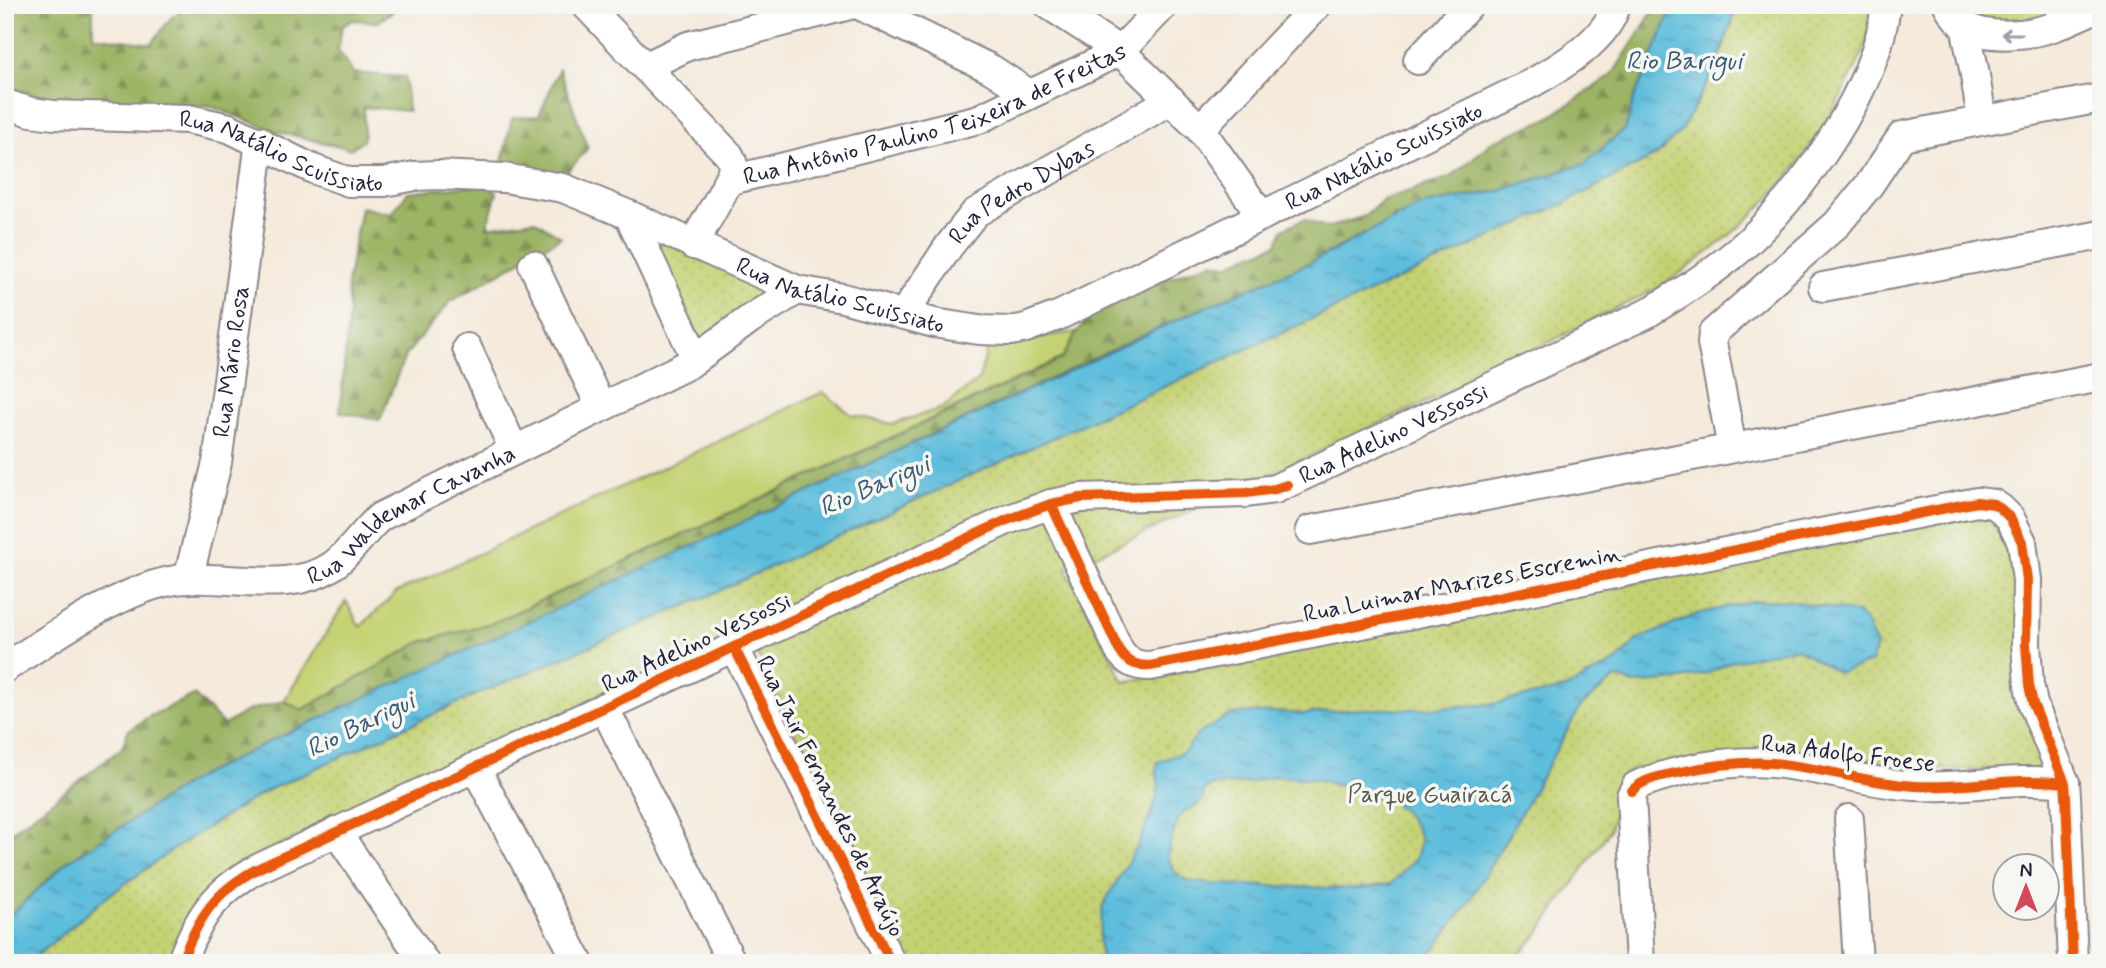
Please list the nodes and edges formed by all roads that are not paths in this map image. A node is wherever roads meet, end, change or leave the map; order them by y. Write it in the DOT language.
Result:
graph roads {
  1 [pos="586,5"];
  2 [pos="850,5"];
  3 [pos="859,5"];
  4 [pos="1049,5"];
  5 [pos="1164,5"];
  6 [pos="1317,5"];
  7 [pos="1469,5"];
  8 [pos="1616,5"];
  9 [pos="1886,5"];
  10 [pos="2101,6"];
  11 [pos="2062,15"];
  12 [pos="1956,16"];
  13 [pos="1121,51"];
  14 [pos="1418,60"];
  15 [pos="645,67"];
  16 [pos="1028,94"];
  17 [pos="2101,98"];
  18 [pos="1171,100"];
  19 [pos="5,104"];
  20 [pos="1982,120"];
  21 [pos="1200,128"];
  22 [pos="260,141"];
  23 [pos="727,181"];
  24 [pos="629,215"];
  25 [pos="1262,216"];
  26 [pos="2101,235"];
  27 [pos="693,245"];
  28 [pos="533,265"];
  29 [pos="1823,287"];
  30 [pos="797,290"];
  31 [pos="903,314"];
  32 [pos="467,348"];
  33 [pos="696,359"];
  34 [pos="2101,377"];
  35 [pos="601,407"];
  36 [pos="1732,448"];
  37 [pos="514,450"];
  38 [pos="1051,504"];
  39 [pos="1310,530"];
  40 [pos="188,579"];
  41 [pos="734,647"];
  42 [pos="11,657"];
  43 [pos="604,707"];
  44 [pos="475,767"];
  45 [pos="2065,783"];
  46 [pos="1849,819"];
  47 [pos="337,831"];
  48 [pos="181,963"];
  49 [pos="425,963"];
  50 [pos="579,963"];
  51 [pos="732,963"];
  52 [pos="891,963"];
  53 [pos="1640,963"];
  54 [pos="1858,963"];
  55 [pos="2073,963"];
  1 -- 15 [label="street"];
  2 -- 15 [label="street"];
  3 -- 16 [label="street"];
  4 -- 13 [label="street"];
  5 -- 13 [label="street, Rua Antônio Paulino Teixeira de Freitas"];
  6 -- 21 [label="street"];
  7 -- 14 [label="street"];
  8 -- 25 [label="street, Rua Natálio Scuissiato"];
  9 -- 38 [label="street, Rua Adelino Vessossi"];
  10 -- 11 [label="street"];
  11 -- 12 [label="street, one-way"];
  12 -- 20 [label="street"];
  13 -- 16 [label="street, Rua Antônio Paulino Teixeira de Freitas"];
  13 -- 18 [label="street"];
  15 -- 23 [label="street"];
  16 -- 23 [label="street, Rua Antônio Paulino Teixeira de Freitas"];
  17 -- 20 [label="street"];
  18 -- 21 [label="street"];
  18 -- 31 [label="street, Rua Pedro Dybas"];
  19 -- 22 [label="street, Rua Natálio Scuissiato"];
  20 -- 36 [label="street"];
  21 -- 25 [label="street"];
  22 -- 24 [label="street, Rua Natálio Scuissiato"];
  22 -- 40 [label="street, Rua Mário Rosa"];
  23 -- 27 [label="street"];
  24 -- 27 [label="street, Rua Natálio Scuissiato"];
  24 -- 33 [label="street"];
  25 -- 31 [label="street, Rua Natálio Scuissiato"];
  26 -- 29 [label="street"];
  27 -- 30 [label="street, Rua Natálio Scuissiato"];
  28 -- 35 [label="street"];
  30 -- 31 [label="street, Rua Natálio Scuissiato"];
  30 -- 33 [label="street, Rua Waldemar Cavanha"];
  32 -- 37 [label="street"];
  33 -- 35 [label="street, Rua Waldemar Cavanha"];
  34 -- 36 [label="street"];
  35 -- 37 [label="street, Rua Waldemar Cavanha"];
  36 -- 39 [label="street"];
  37 -- 40 [label="street, Rua Waldemar Cavanha"];
  38 -- 41 [label="street, Rua Adelino Vessossi"];
  38 -- 45 [label="street, Rua Luimar Marizes Escremin"];
  40 -- 42 [label="street, Rua Waldemar Cavanha"];
  41 -- 43 [label="street, Rua Adelino Vessossi"];
  41 -- 52 [label="street, Rua Jair Fernandes de Araújo"];
  43 -- 44 [label="street, Rua Adelino Vessossi"];
  43 -- 51 [label="street"];
  44 -- 47 [label="street, Rua Adelino Vessossi"];
  44 -- 50 [label="street"];
  45 -- 53 [label="street, Rua Adolfo Froese"];
  45 -- 55 [label="street"];
  46 -- 54 [label="street"];
  47 -- 48 [label="street, Rua Adelino Vessossi"];
  47 -- 49 [label="street"];
}
